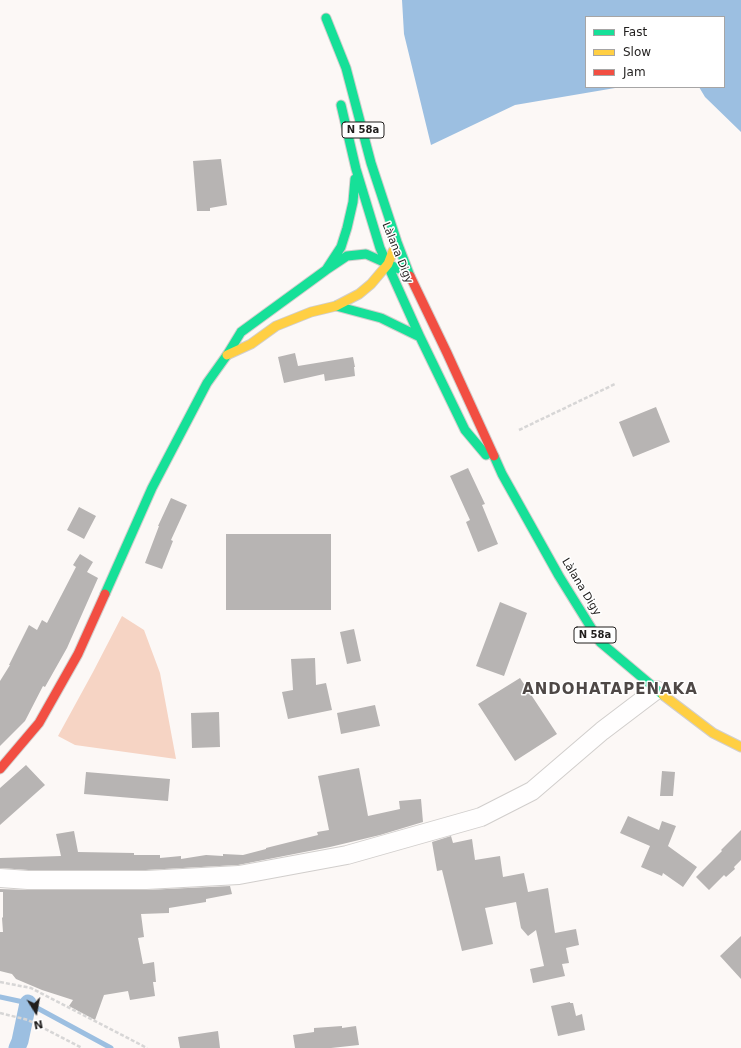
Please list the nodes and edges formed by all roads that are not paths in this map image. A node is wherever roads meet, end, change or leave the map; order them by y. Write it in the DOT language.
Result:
graph roads {
  1 [pos="325,6"];
  2 [pos="326,18"];
  3 [pos="332,58"];
  4 [pos="339,96"];
  5 [pos="356,169"];
  6 [pos="397,242"];
  7 [pos="388,264"];
  8 [pos="326,270"];
  9 [pos="408,273"];
  10 [pos="336,306"];
  11 [pos="420,337"];
  12 [pos="227,355"];
  13 [pos="502,474"];
  14 [pos="656,690"];
  15 [pos="741,747"];
  16 [pos="0,769"];
  17 [pos="0,878"];
  1 -- 2 [label="main road, Làlana Digy / N 58a"];
  2 -- 3 [label="main road, Làlana Digy / N 58a"];
  2 -- 6 [label="main road, Làlana Digy / N 58a"];
  4 -- 5 [label="main road, Làlana Digy / N 58a"];
  5 -- 7 [label="main road, Làlana Digy / N 58a"];
  5 -- 8 [label="main road"];
  6 -- 7 [label="main road"];
  6 -- 9 [label="main road, Làlana Digy / N 58a"];
  7 -- 8 [label="main road"];
  7 -- 9 [label="main road"];
  7 -- 10 [label="main road"];
  7 -- 11 [label="main road, Làlana Digy / N 58a"];
  8 -- 12 [label="main road"];
  9 -- 13 [label="main road, Làlana Digy / N 58a"];
  10 -- 11 [label="main road"];
  10 -- 12 [label="main road"];
  11 -- 13 [label="main road, Làlana Digy / N 58a"];
  12 -- 16 [label="main road"];
  13 -- 14 [label="main road, Làlana Digy / N 58a"];
  14 -- 15 [label="main road, Làlana Digy / N 58a"];
  14 -- 17 [label="street"];
}
